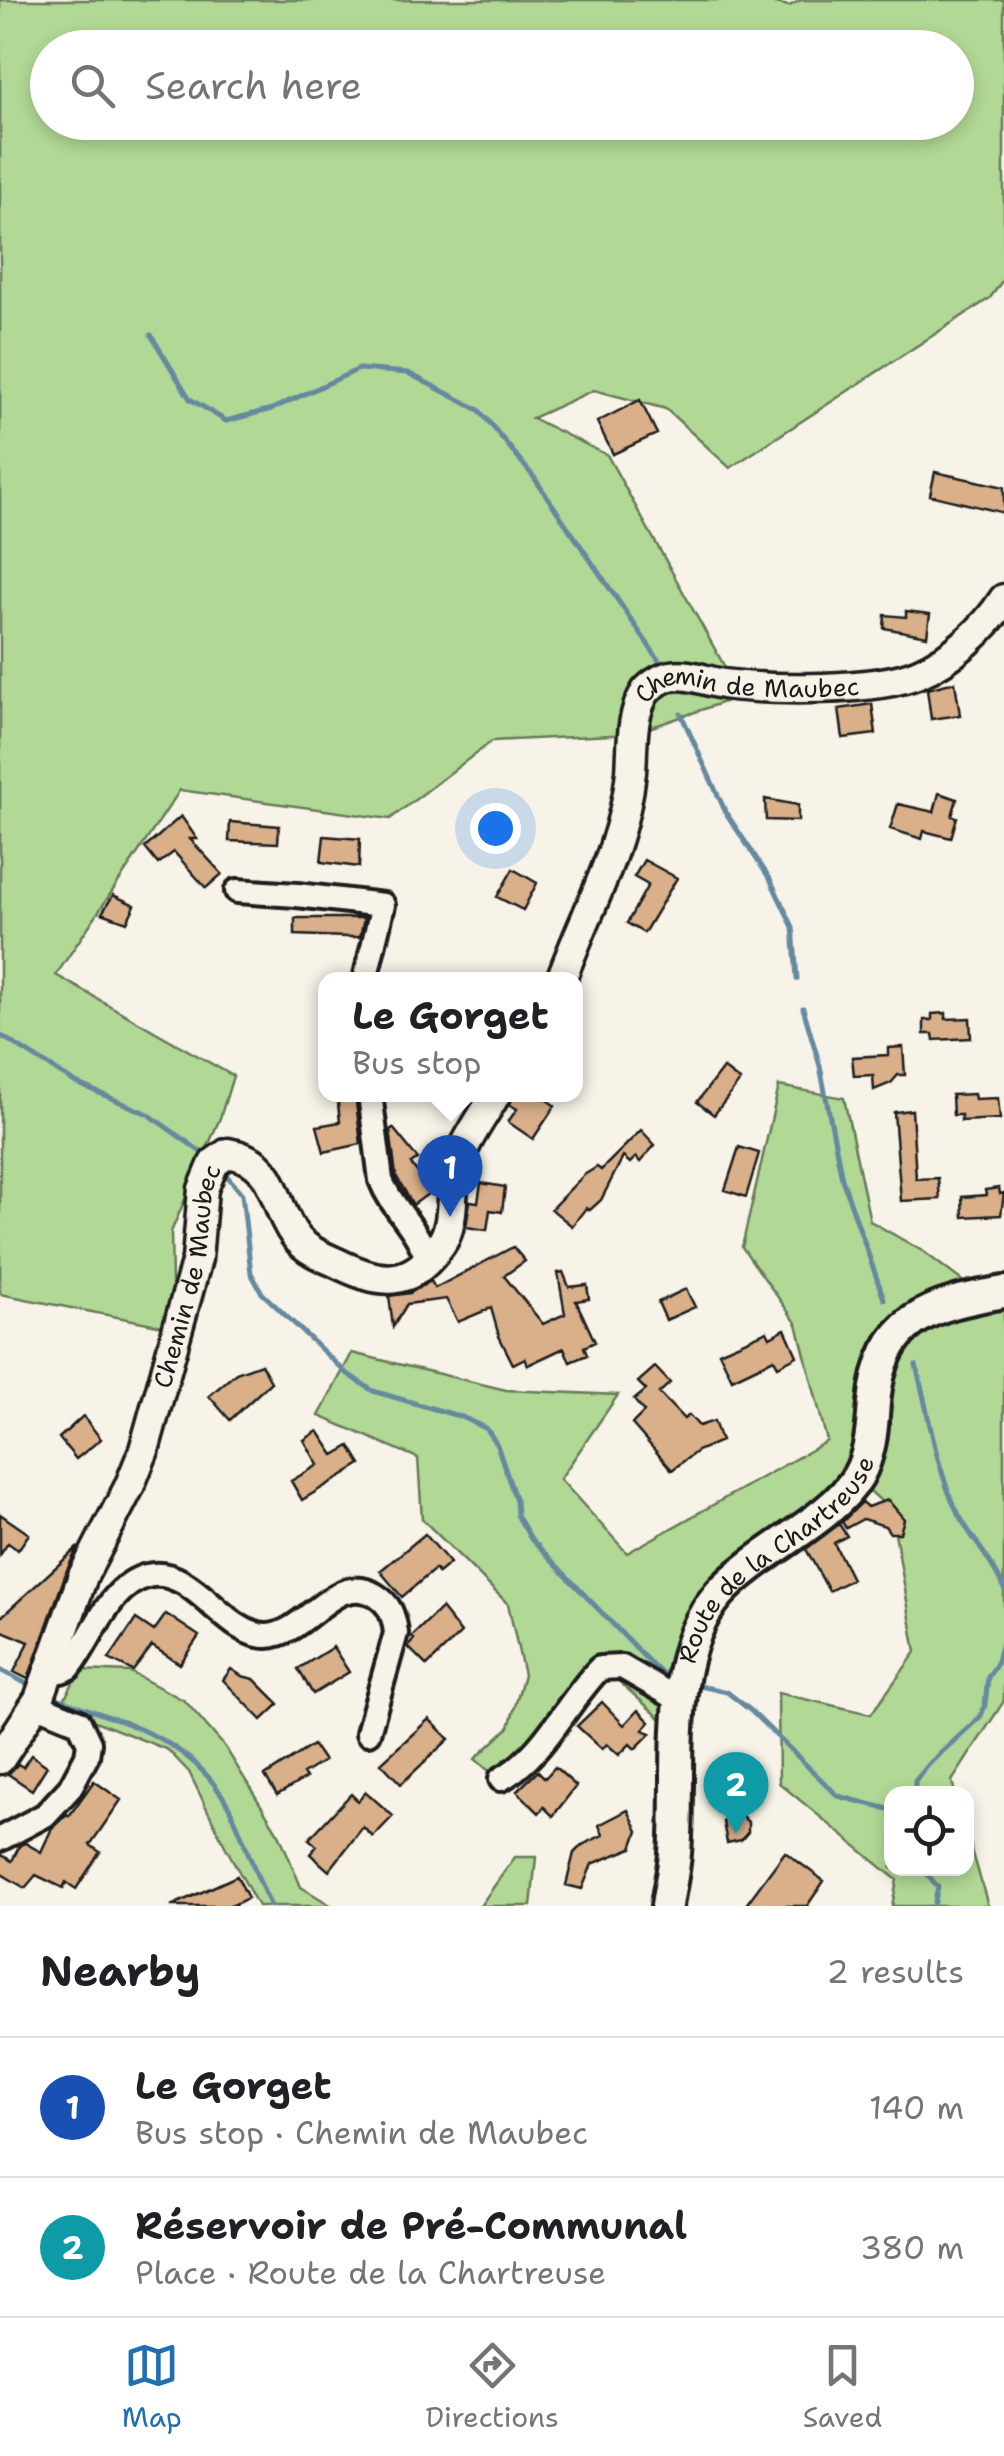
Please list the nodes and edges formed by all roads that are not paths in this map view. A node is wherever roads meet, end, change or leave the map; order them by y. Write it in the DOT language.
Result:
graph roads {
  1 [pos="1004,600"];
  2 [pos="237,892"];
  3 [pos="367,972"];
  4 [pos="563,972"];
  5 [pos="371,1102"];
  6 [pos="492,1102"];
  7 [pos="427,1261"];
  8 [pos="1004,1292"];
  9 [pos="52,1666"];
  10 [pos="683,1686"];
  11 [pos="35,1704"];
  12 [pos="368,1734"];
  13 [pos="0,1759"];
  14 [pos="501,1779"];
  15 [pos="0,1840"];
  16 [pos="666,1906"];
  1 -- 4 [label="street, Chemin de Maubec"];
  2 -- 3 [label="street"];
  5 -- 7 [label="street"];
  6 -- 7 [label="street"];
  7 -- 9 [label="street, Chemin de Maubec"];
  8 -- 10 [label="main road, Route de la Chartreuse"];
  9 -- 11 [label="street, Chemin de Maubec"];
  9 -- 12 [label="street"];
  10 -- 14 [label="street"];
  10 -- 16 [label="main road, Route de la Chartreuse"];
  11 -- 13 [label="street, Chemin de Maubec"];
  11 -- 15 [label="street"];
}
